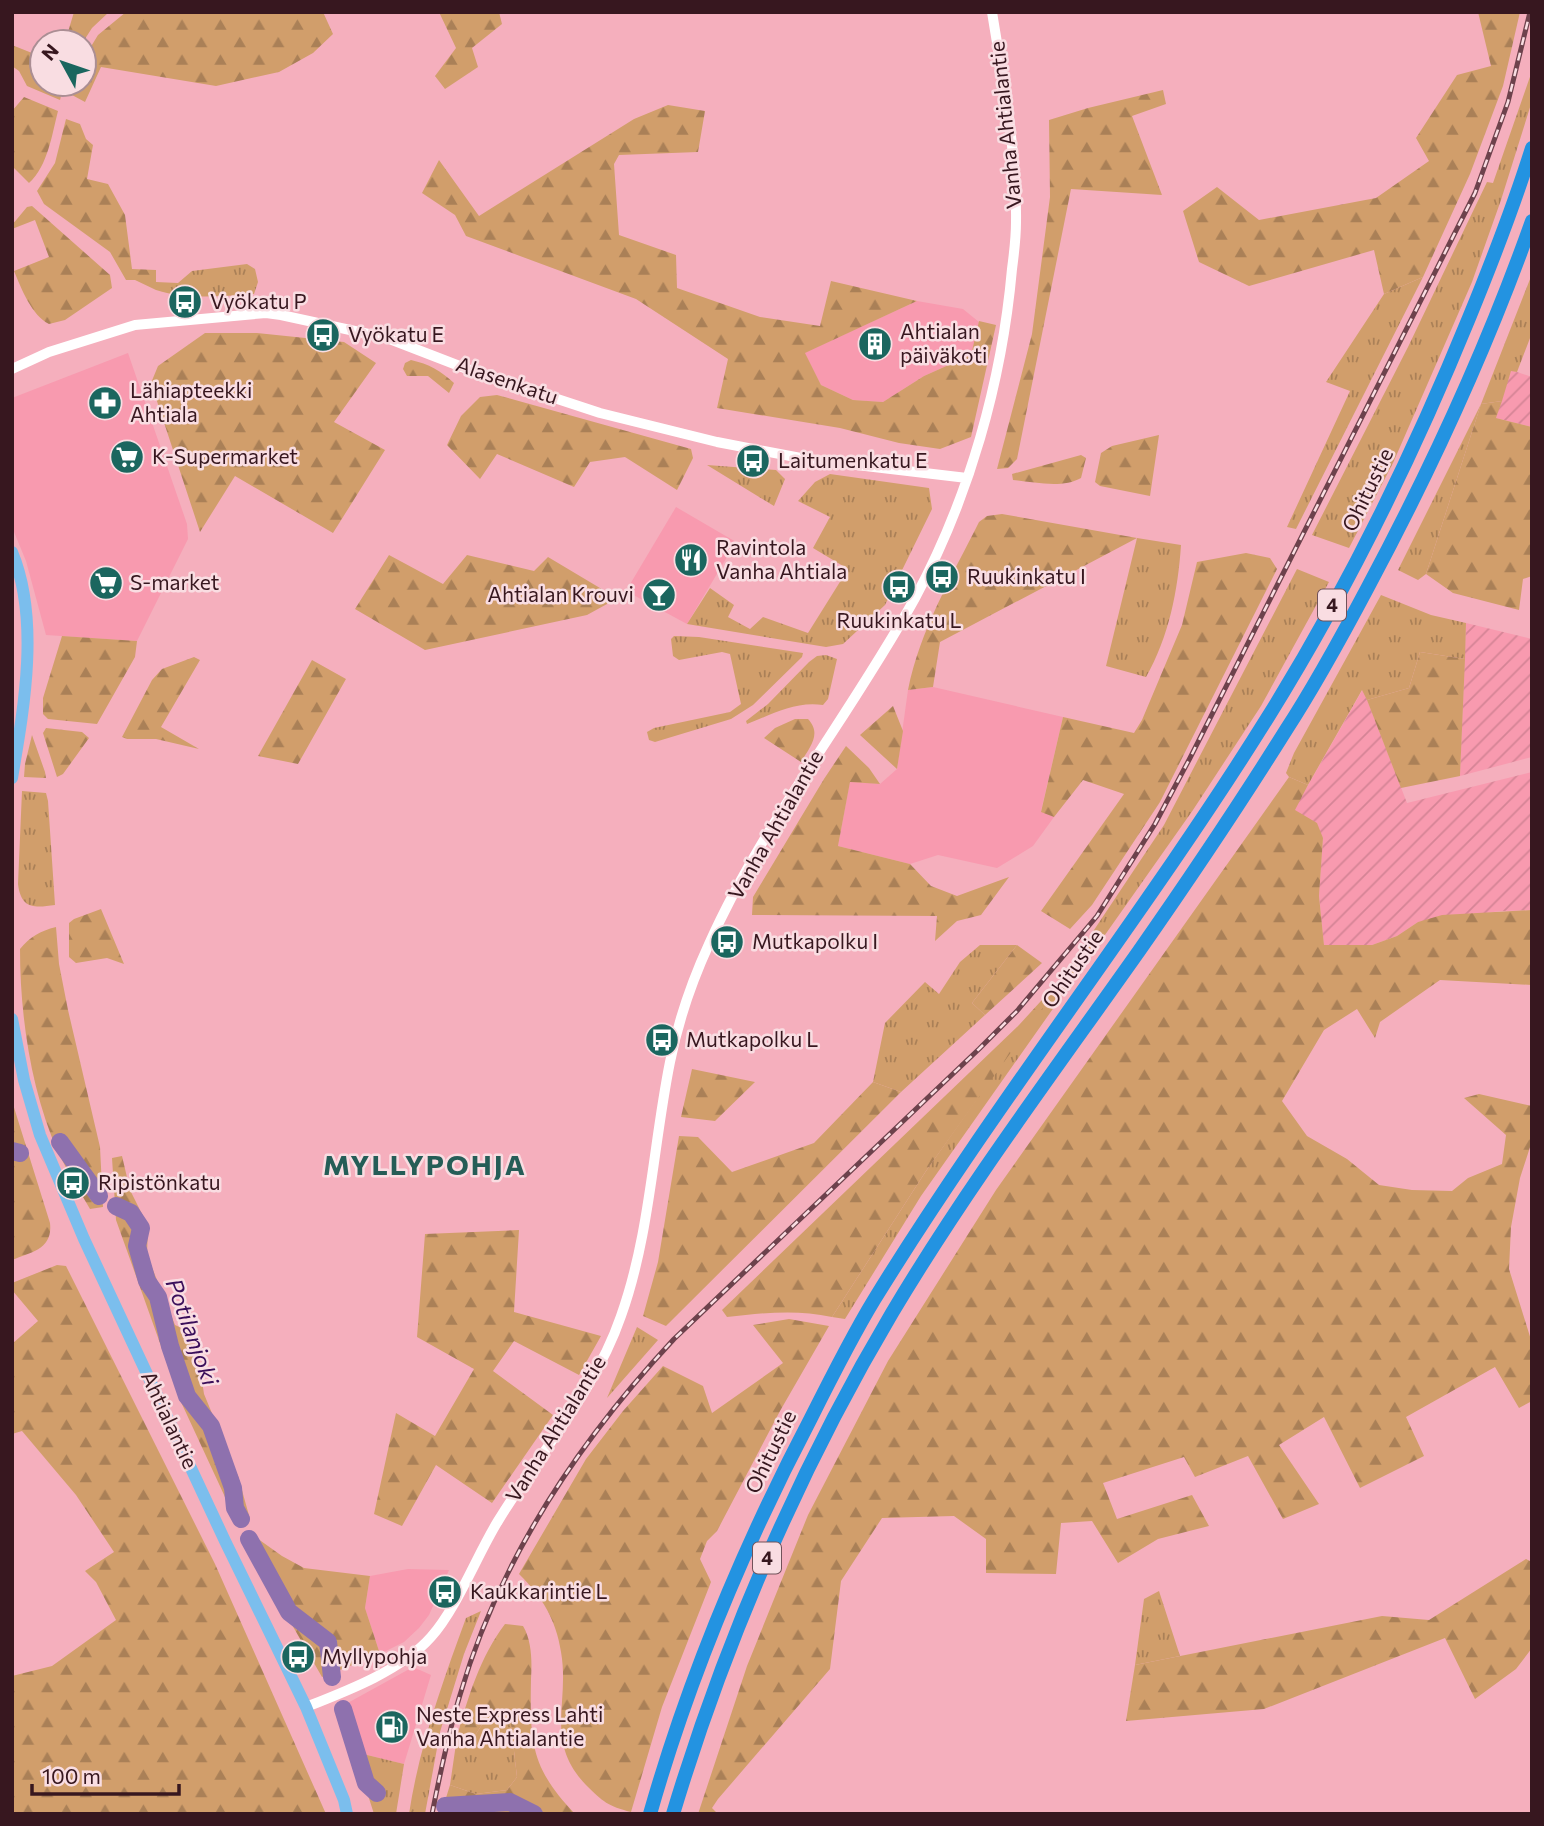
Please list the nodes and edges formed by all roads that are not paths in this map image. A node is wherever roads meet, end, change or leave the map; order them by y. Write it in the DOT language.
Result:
graph roads {
  1 [pos="992,12"];
  2 [pos="1532,148"];
  3 [pos="1532,221"];
  4 [pos="12,369"];
  5 [pos="967,478"];
  6 [pos="12,552"];
  7 [pos="12,778"];
  8 [pos="12,1019"];
  9 [pos="306,1707"];
  10 [pos="347,1814"];
  11 [pos="650,1814"];
  12 [pos="673,1814"];
  1 -- 5 [label="street, Vanha Ahtialantie"];
  2 -- 11 [label="highway, Ohitustie / 4"];
  3 -- 12 [label="highway, Ohitustie / 4"];
  4 -- 5 [label="street, Alasenkatu"];
  5 -- 9 [label="street, Vanha Ahtialantie"];
  6 -- 7 [label="main road"];
  8 -- 9 [label="main road, Ahtialantie"];
  9 -- 10 [label="main road, Ahtialantie"];
}
